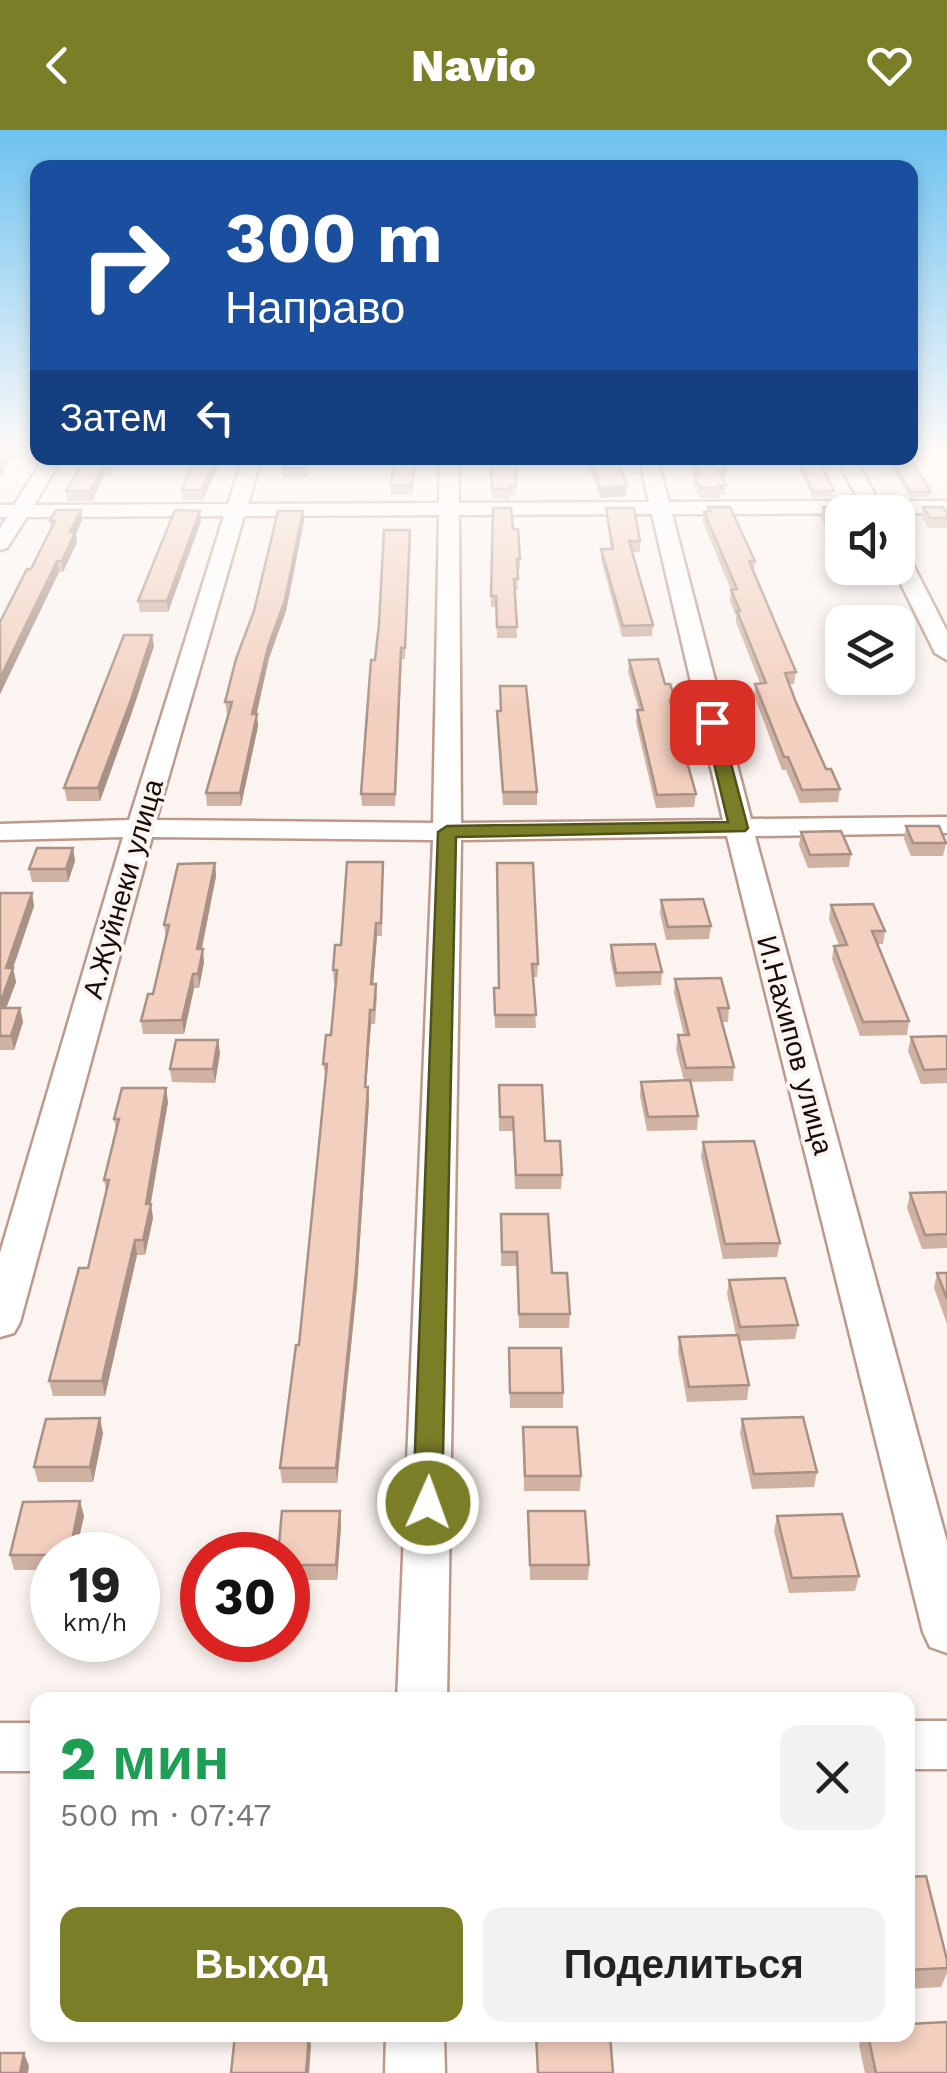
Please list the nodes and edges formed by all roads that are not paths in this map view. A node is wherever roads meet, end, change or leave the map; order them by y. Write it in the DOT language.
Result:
graph roads {
  1 [pos="228,540"];
  2 [pos="448,540"];
  3 [pos="667,540"];
  4 [pos="912,585"];
  5 [pos="947,652"];
  6 [pos="947,824"];
  7 [pos="140,828"];
  8 [pos="738,828"];
  9 [pos="0,832"];
  10 [pos="447,832"];
  11 [pos="0,1322"];
  12 [pos="947,1632"];
  13 [pos="422,1692"];
  14 [pos="915,1745"];
  15 [pos="947,1745"];
  16 [pos="30,1746"];
  17 [pos="0,1747"];
  18 [pos="415,2042"];
  19 [pos="414,2073"];
  1 -- 7 [label="street, А.Жуйнеки улица"];
  2 -- 10 [label="street"];
  3 -- 8 [label="street, И.Нахипов улица"];
  4 -- 5 [label="street"];
  6 -- 8 [label="street"];
  7 -- 9 [label="street"];
  7 -- 10 [label="street"];
  7 -- 11 [label="street, А.Жуйнеки улица"];
  8 -- 10 [label="street"];
  8 -- 12 [label="street, И.Нахипов улица"];
  10 -- 13 [label="street"];
  14 -- 15 [label="street"];
  16 -- 17 [label="street"];
  18 -- 19 [label="street"];
}
